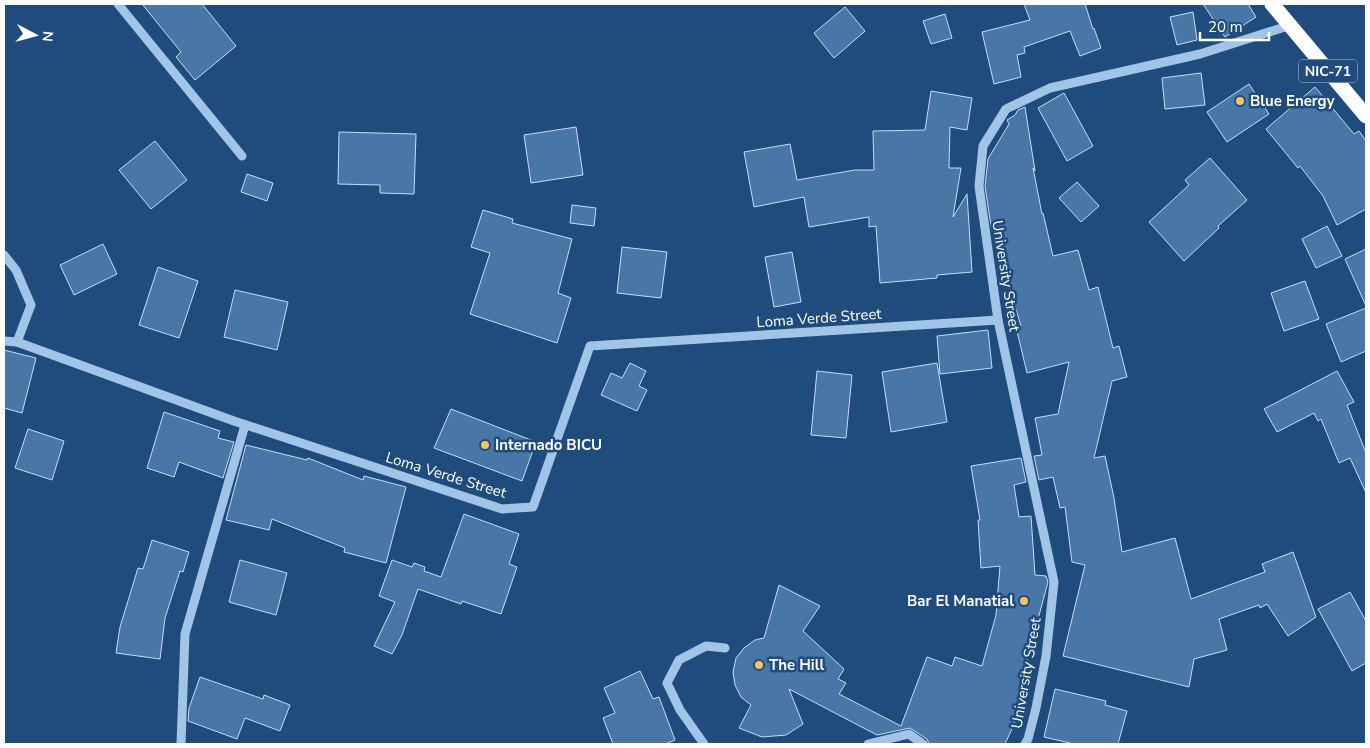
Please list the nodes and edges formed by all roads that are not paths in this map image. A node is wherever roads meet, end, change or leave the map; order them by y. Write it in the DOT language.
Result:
graph roads {
  1 [pos="118,4"];
  2 [pos="1272,4"];
  3 [pos="1290,25"];
  4 [pos="1366,116"];
  5 [pos="242,156"];
  6 [pos="4,255"];
  7 [pos="998,320"];
  8 [pos="4,341"];
  9 [pos="18,342"];
  10 [pos="245,424"];
  11 [pos="725,648"];
  12 [pos="181,744"];
  13 [pos="704,744"];
  14 [pos="868,744"];
  15 [pos="923,744"];
  16 [pos="1025,744"];
  1 -- 5 [label="street"];
  2 -- 3 [label="highway, NIC-71"];
  3 -- 4 [label="highway, NIC-71"];
  3 -- 7 [label="street, University Street"];
  6 -- 9 [label="street"];
  7 -- 10 [label="street, Loma Verde Street"];
  7 -- 16 [label="street, University Street"];
  8 -- 9 [label="street, Loma Verde Street"];
  9 -- 10 [label="street, Loma Verde Street"];
  10 -- 12 [label="street"];
  11 -- 13 [label="street"];
  14 -- 15 [label="street"];
}
